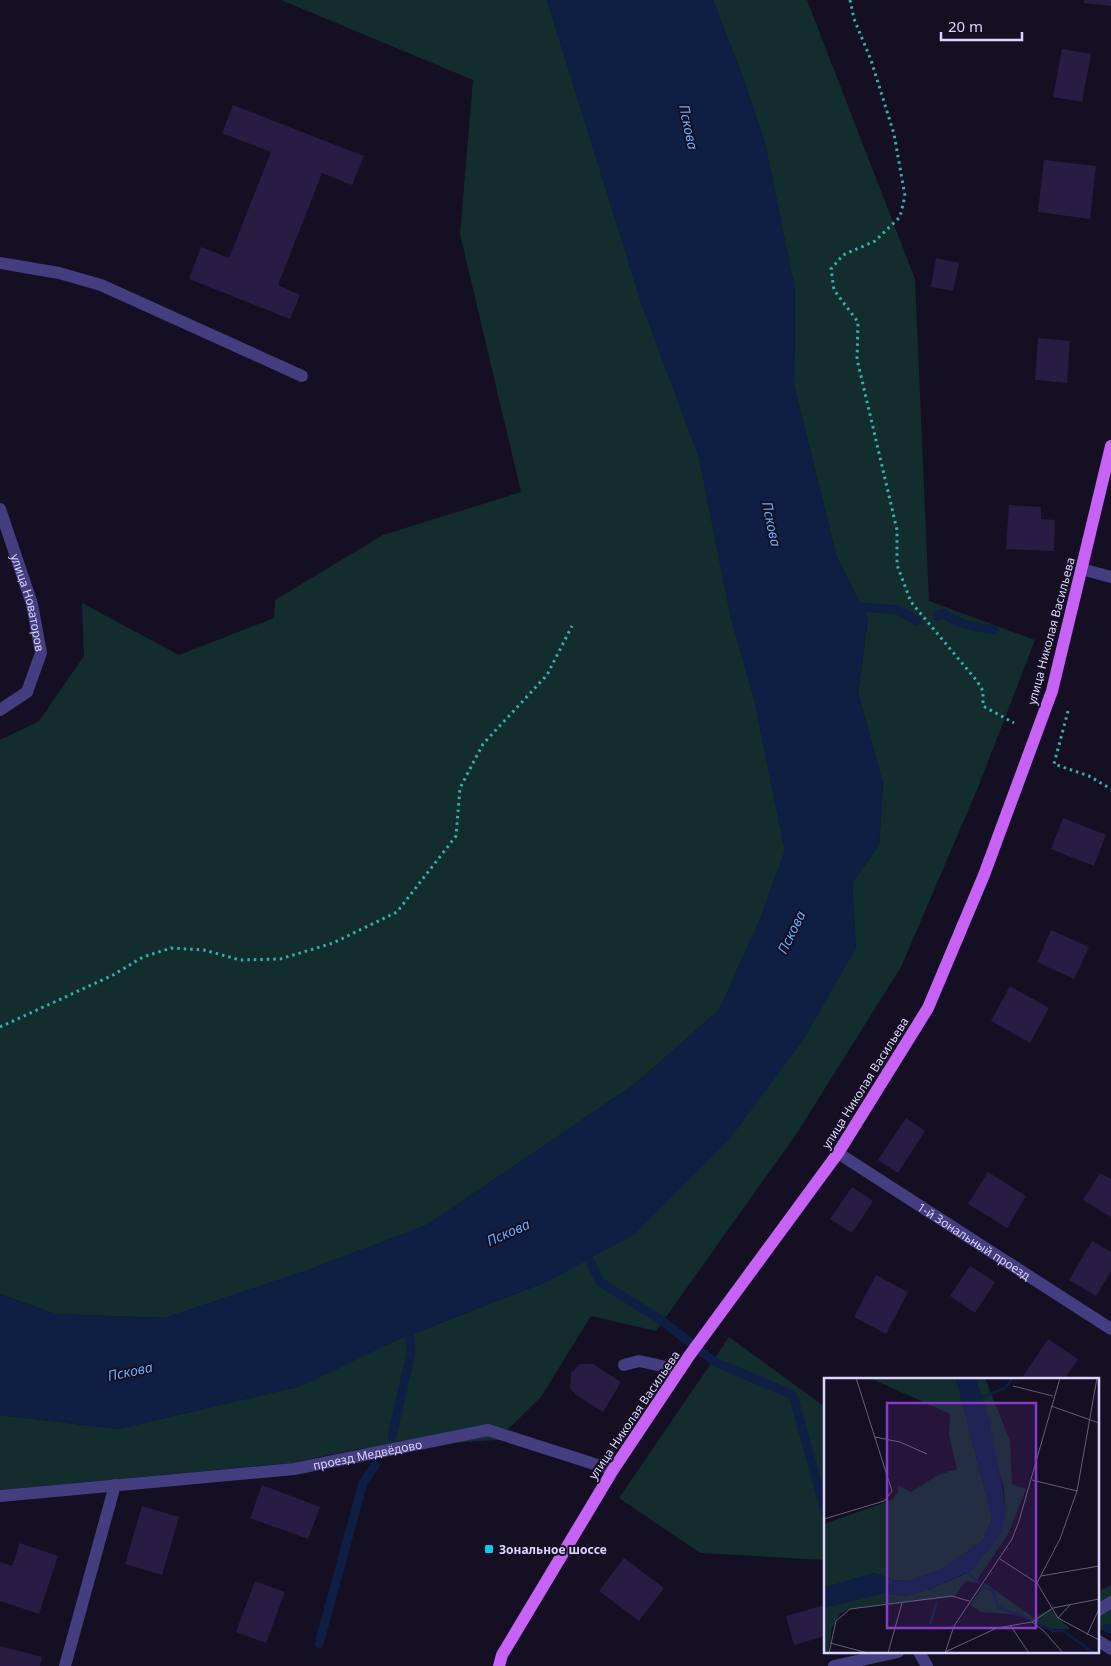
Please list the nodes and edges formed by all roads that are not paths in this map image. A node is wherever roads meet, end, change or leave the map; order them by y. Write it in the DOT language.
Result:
graph roads {
  1 [pos="0,262"];
  2 [pos="302,376"];
  3 [pos="1111,446"];
  4 [pos="0,509"];
  5 [pos="1081,570"];
  6 [pos="1111,577"];
  7 [pos="0,710"];
  8 [pos="838,1153"];
  9 [pos="1111,1330"];
  10 [pos="624,1365"];
  11 [pos="680,1370"];
  12 [pos="613,1470"];
  13 [pos="115,1485"];
  14 [pos="0,1496"];
  15 [pos="1111,1602"];
  16 [pos="1098,1610"];
  17 [pos="1098,1641"];
  18 [pos="1111,1649"];
  19 [pos="889,1654"];
  20 [pos="921,1654"];
  21 [pos="65,1666"];
  22 [pos="498,1666"];
  23 [pos="834,1666"];
  24 [pos="927,1666"];
  1 -- 2 [label="street"];
  3 -- 5 [label="main road, улица Николая Васильева"];
  4 -- 7 [label="street, улица Новаторов"];
  5 -- 6 [label="street"];
  5 -- 8 [label="main road, улица Николая Васильева"];
  8 -- 9 [label="street, 1-й Зональный проезд"];
  8 -- 11 [label="main road, улица Николая Васильева"];
  10 -- 11 [label="street"];
  11 -- 12 [label="main road, улица Николая Васильева"];
  12 -- 13 [label="street, проезд Медвёдово"];
  12 -- 22 [label="main road, улица Николая Васильева"];
  13 -- 14 [label="street, проезд Медвёдово"];
  13 -- 21 [label="street"];
  15 -- 16 [label="street"];
  17 -- 18 [label="street"];
  19 -- 23 [label="street"];
  20 -- 24 [label="street"];
}
